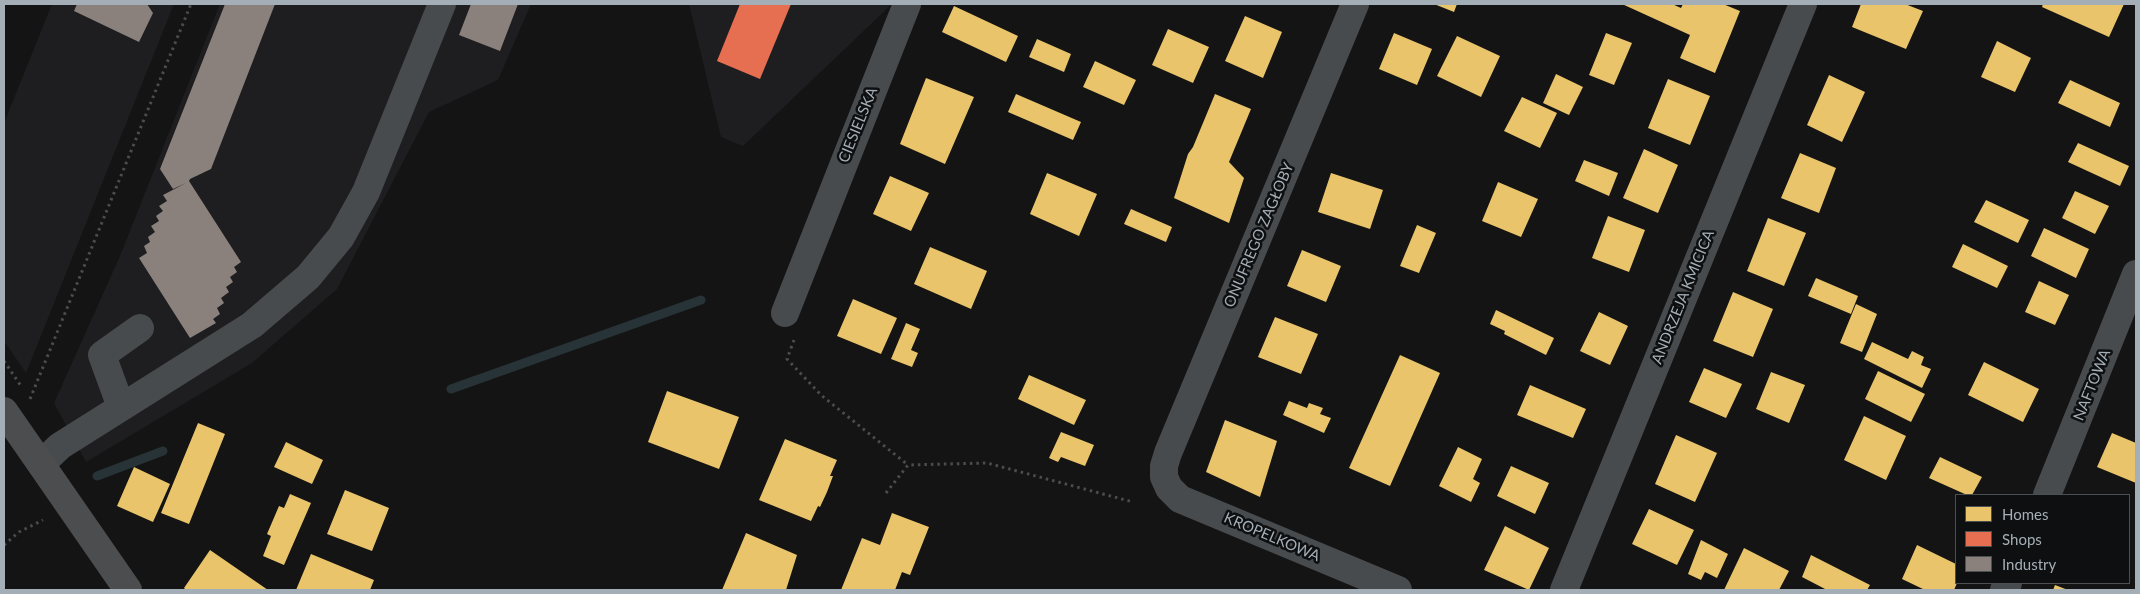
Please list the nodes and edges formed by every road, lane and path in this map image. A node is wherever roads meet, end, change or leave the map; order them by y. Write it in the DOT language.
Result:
graph roads {
  1 [pos="191,4"];
  2 [pos="442,4"];
  3 [pos="907,4"];
  4 [pos="1354,4"];
  5 [pos="1803,4"];
  6 [pos="2136,274"];
  7 [pos="785,312"];
  8 [pos="140,328"];
  9 [pos="795,339"];
  10 [pos="30,400"];
  11 [pos="121,408"];
  12 [pos="4,411"];
  13 [pos="41,464"];
  14 [pos="908,465"];
  15 [pos="1164,466"];
  16 [pos="886,493"];
  17 [pos="2047,494"];
  18 [pos="1132,502"];
  19 [pos="45,519"];
  20 [pos="4,545"];
  21 [pos="1369,585"];
  22 [pos="128,590"];
  23 [pos="1398,590"];
  24 [pos="1564,590"];
  1 -- 10 [label="path"];
  2 -- 11 [label="street"];
  3 -- 7 [label="street, CIESIELSKA"];
  4 -- 15 [label="street, ONUFREGO ZAGŁOBY"];
  5 -- 24 [label="street, ANDRZEJA KMICICA"];
  6 -- 17 [label="street, NAFTOWA"];
  8 -- 11 [label="street"];
  9 -- 14 [label="path"];
  11 -- 13 [label="street"];
  12 -- 13 [label="highway"];
  13 -- 22 [label="highway"];
  14 -- 16 [label="path"];
  14 -- 18 [label="path"];
  15 -- 21 [label="street, KROPELKOWA"];
  19 -- 20 [label="path"];
  21 -- 23 [label="street, KROPELKOWA"];
}
